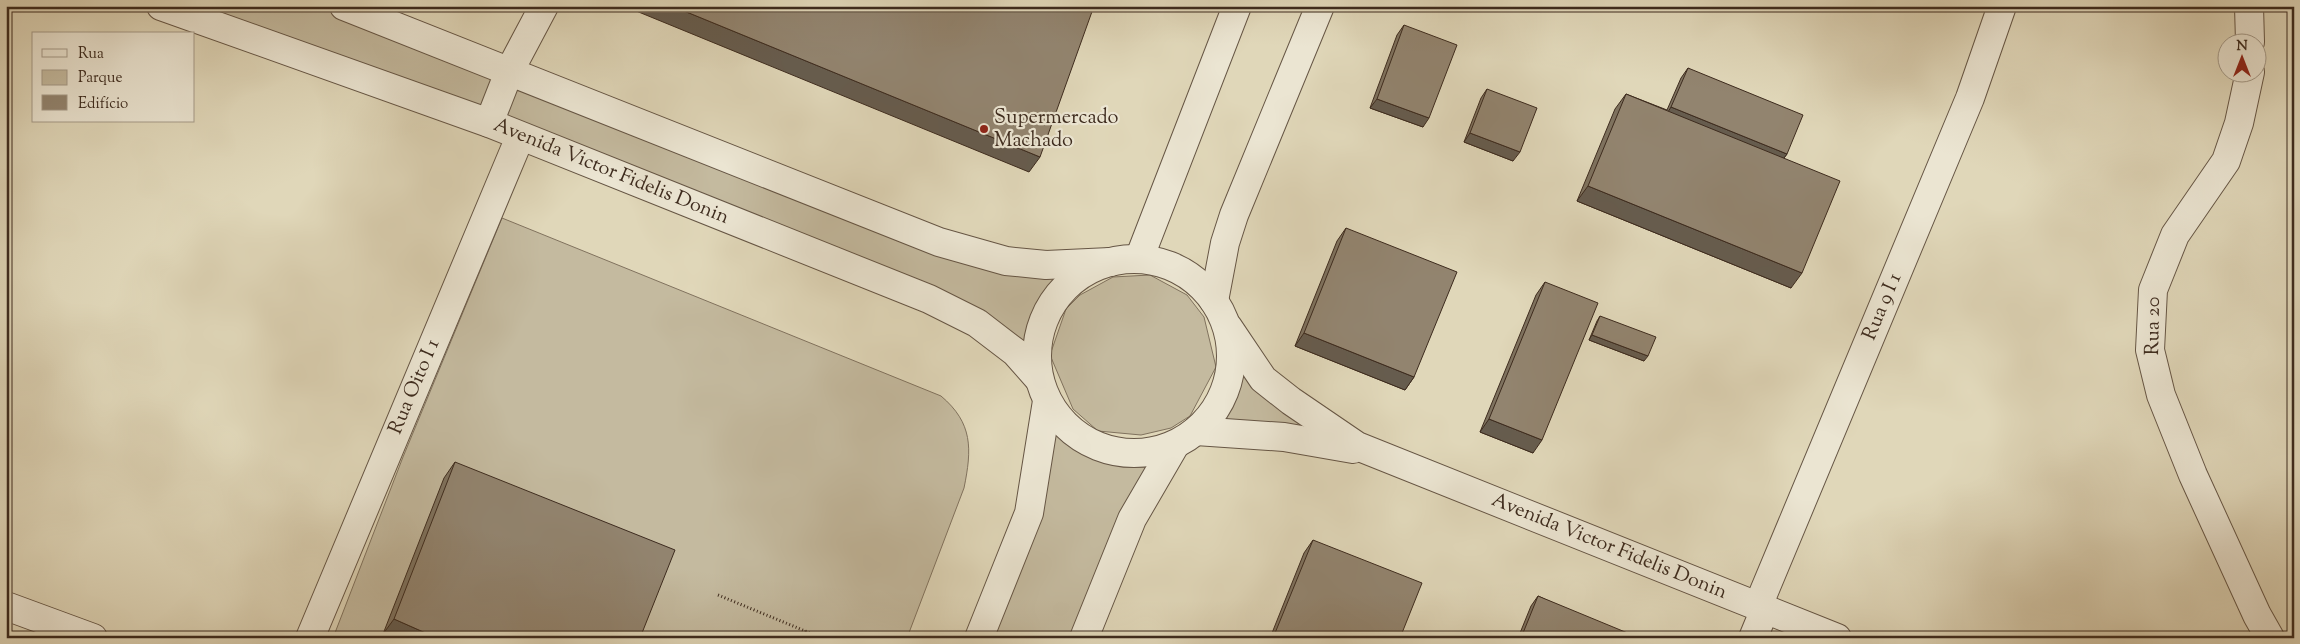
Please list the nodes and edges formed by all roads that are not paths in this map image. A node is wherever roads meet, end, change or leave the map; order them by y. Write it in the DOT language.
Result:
graph roads {
  1 [pos="161,6"];
  2 [pos="344,6"];
  3 [pos="544,6"];
  4 [pos="1237,6"];
  5 [pos="1320,6"];
  6 [pos="2002,6"];
  7 [pos="2249,6"];
  8 [pos="2250,32"];
  9 [pos="509,72"];
  10 [pos="2248,82"];
  11 [pos="488,123"];
  12 [pos="520,136"];
  13 [pos="1139,259"];
  14 [pos="1110,262"];
  15 [pos="1214,301"];
  16 [pos="1228,327"];
  17 [pos="1043,389"];
  18 [pos="1185,438"];
  19 [pos="1381,456"];
  20 [pos="6,606"];
  21 [pos="1762,608"];
  22 [pos="93,638"];
  23 [pos="310,638"];
  24 [pos="979,638"];
  25 [pos="1084,638"];
  26 [pos="1753,638"];
  27 [pos="1837,638"];
  28 [pos="2270,638"];
  1 -- 11 [label="street, Avenida Victor Fidelis Donin"];
  2 -- 9 [label="street"];
  3 -- 9 [label="street"];
  4 -- 13 [label="street"];
  5 -- 15 [label="street"];
  6 -- 21 [label="street, Rua 9 I 1"];
  7 -- 8 [label="street"];
  9 -- 11 [label="street"];
  9 -- 14 [label="street"];
  10 -- 28 [label="street, Rua 20"];
  11 -- 12 [label="street, Avenida Victor Fidelis Donin"];
  12 -- 17 [label="street, Avenida Victor Fidelis Donin"];
  12 -- 23 [label="street, Rua Oito I 1"];
  13 -- 14 [label="street"];
  13 -- 15 [label="street"];
  14 -- 17 [label="street"];
  15 -- 16 [label="street"];
  16 -- 18 [label="street"];
  16 -- 19 [label="street, Avenida Victor Fidelis Donin"];
  17 -- 18 [label="street, Avenida Victor Fidelis Donin"];
  17 -- 24 [label="street"];
  18 -- 19 [label="street, Avenida Victor Fidelis Donin"];
  18 -- 25 [label="street"];
  19 -- 21 [label="street, Avenida Victor Fidelis Donin"];
  20 -- 22 [label="street"];
  21 -- 26 [label="street, Rua 9 I 1"];
  21 -- 27 [label="street, Avenida Victor Fidelis Donin"];
}
